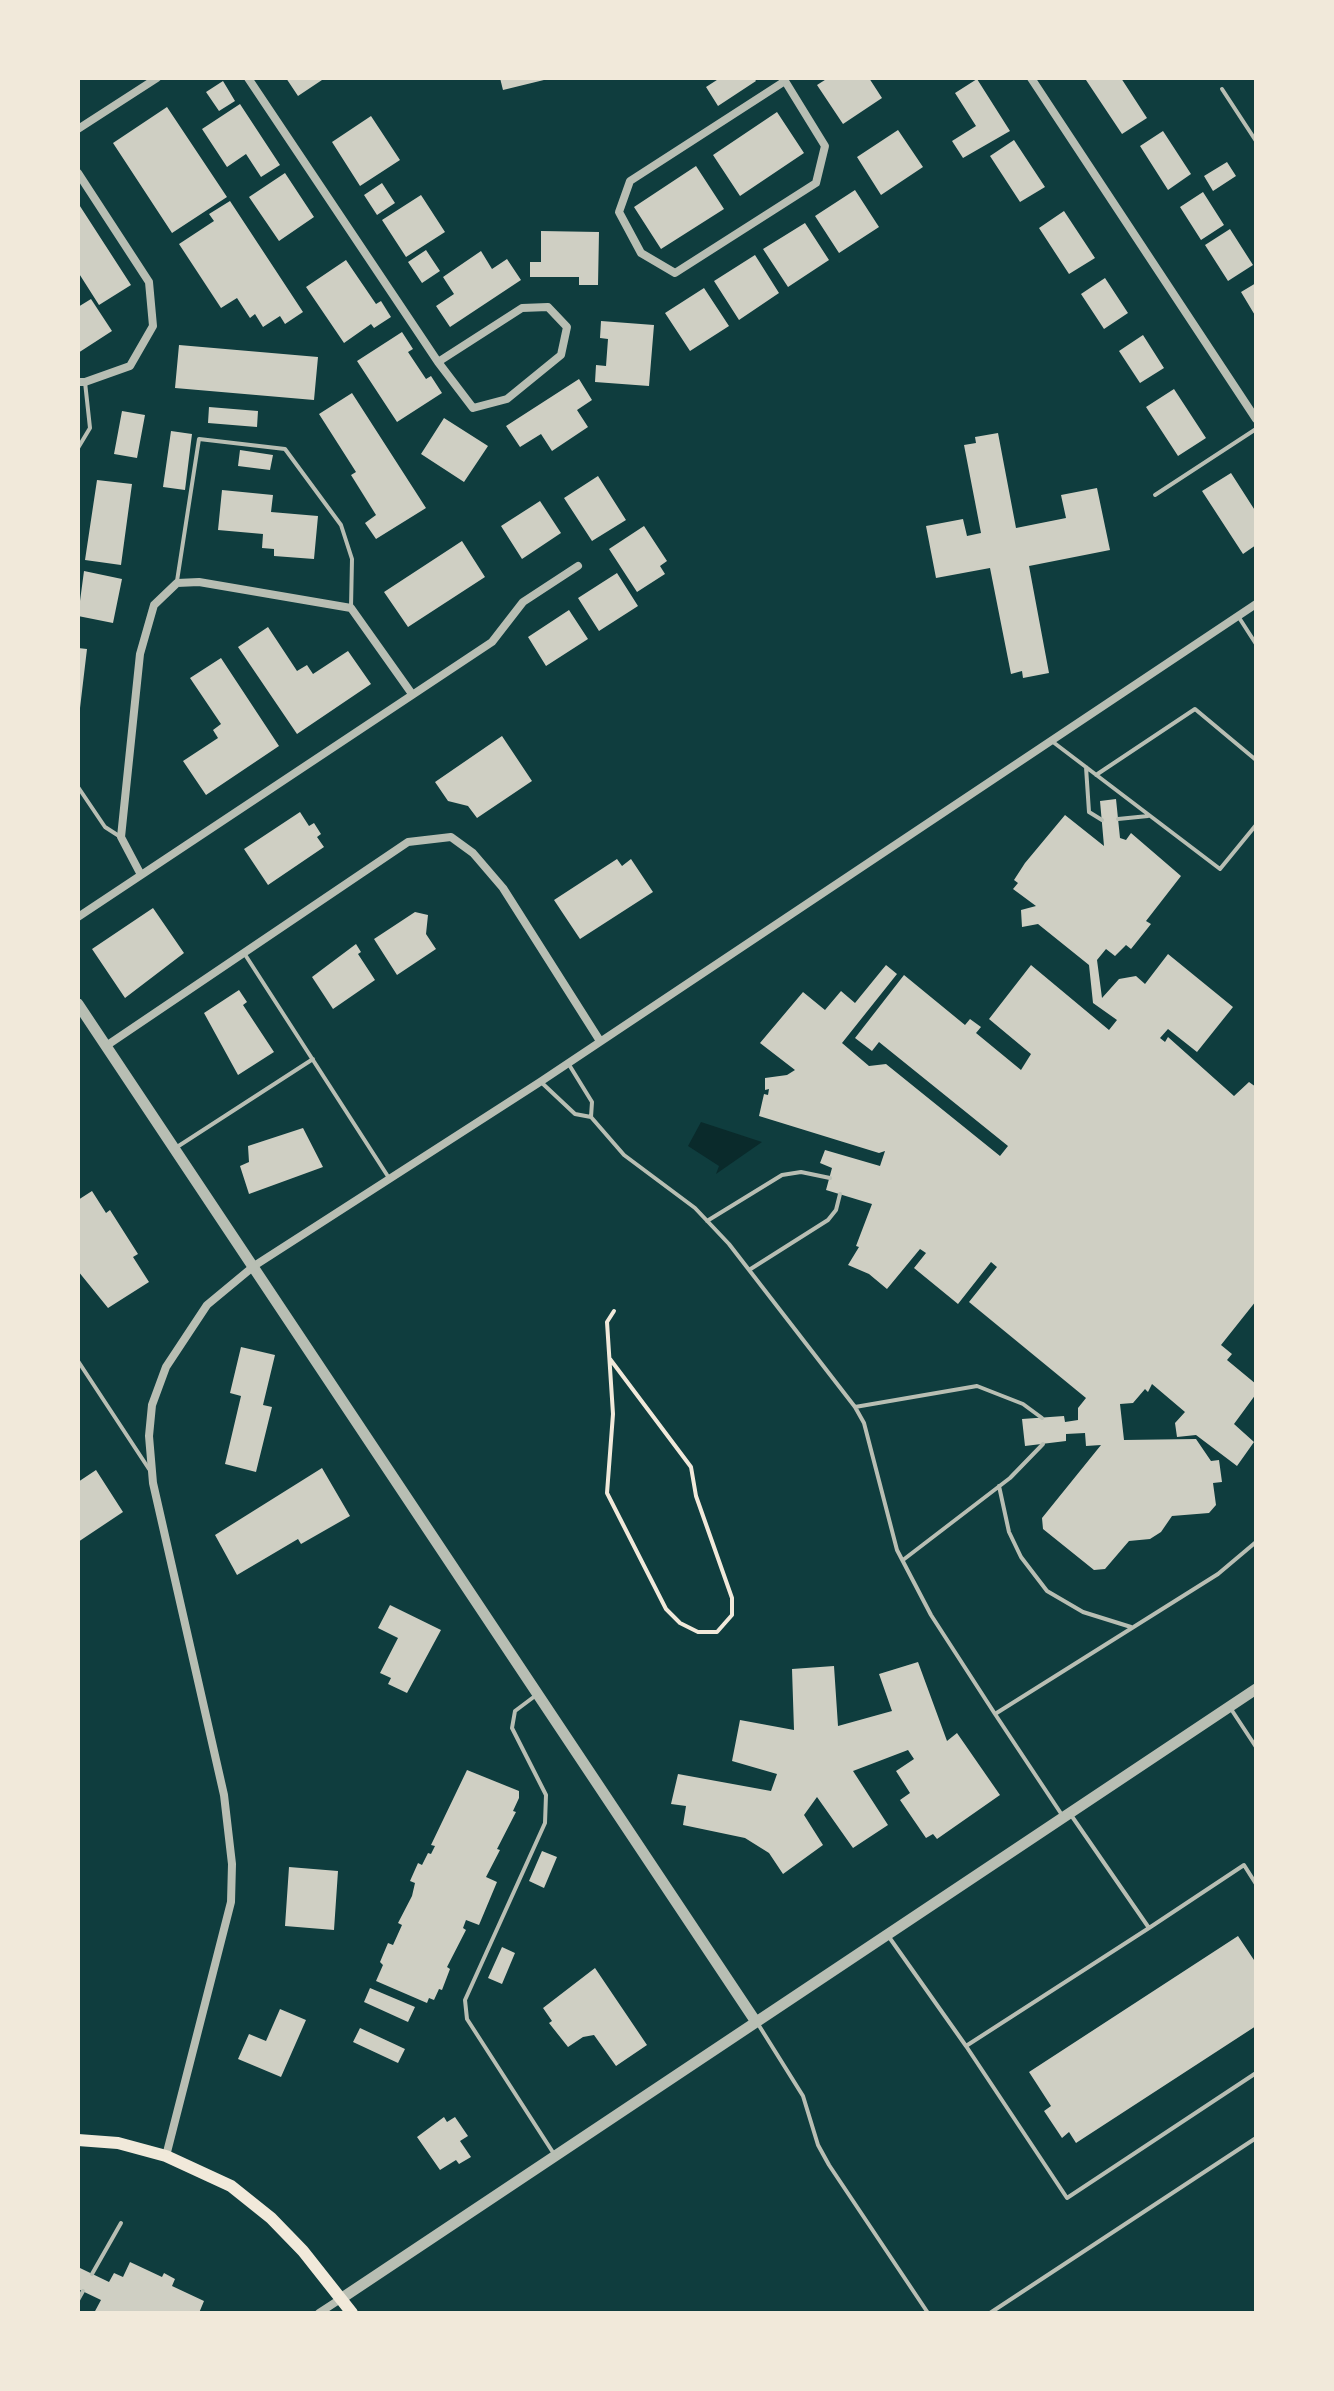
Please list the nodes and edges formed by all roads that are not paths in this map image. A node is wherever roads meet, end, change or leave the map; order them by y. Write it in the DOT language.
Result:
graph roads {
  1 [pos="157,78"];
  2 [pos="248,78"];
  3 [pos="1031,78"];
  4 [pos="784,80"];
  5 [pos="1222,89"];
  6 [pos="78,129"];
  7 [pos="1256,141"];
  8 [pos="78,173"];
  9 [pos="438,362"];
  10 [pos="82,382"];
  11 [pos="1256,419"];
  12 [pos="1256,429"];
  13 [pos="78,448"];
  14 [pos="1155,495"];
  15 [pos="578,566"];
  16 [pos="177,583"];
  17 [pos="1256,604"];
  18 [pos="351,608"];
  19 [pos="1238,616"];
  20 [pos="1256,644"];
  21 [pos="412,694"];
  22 [pos="1051,741"];
  23 [pos="1256,760"];
  24 [pos="1086,767"];
  25 [pos="1096,775"];
  26 [pos="78,787"];
  27 [pos="1150,816"];
  28 [pos="1118,819"];
  29 [pos="1102,820"];
  30 [pos="1256,825"];
  31 [pos="121,837"];
  32 [pos="140,873"];
  33 [pos="78,917"];
  34 [pos="244,953"];
  35 [pos="78,1004"];
  36 [pos="600,1041"];
  37 [pos="106,1046"];
  38 [pos="313,1059"];
  39 [pos="568,1062"];
  40 [pos="540,1082"];
  41 [pos="591,1117"];
  42 [pos="175,1148"];
  43 [pos="389,1178"];
  44 [pos="830,1178"];
  45 [pos="840,1194"];
  46 [pos="707,1221"];
  47 [pos="254,1266"];
  48 [pos="749,1270"];
  49 [pos="78,1361"];
  50 [pos="855,1407"];
  51 [pos="1042,1418"];
  52 [pos="1043,1444"];
  53 [pos="152,1475"];
  54 [pos="999,1486"];
  55 [pos="1256,1542"];
  56 [pos="903,1560"];
  57 [pos="1133,1627"];
  58 [pos="1256,1689"];
  59 [pos="538,1694"];
  60 [pos="1229,1707"];
  61 [pos="995,1714"];
  62 [pos="1256,1747"];
  63 [pos="1067,1815"];
  64 [pos="1256,1884"];
  65 [pos="1149,1928"];
  66 [pos="887,1935"];
  67 [pos="756,2022"];
  68 [pos="966,2046"];
  69 [pos="1256,2073"];
  70 [pos="1256,2138"];
  71 [pos="78,2140"];
  72 [pos="166,2156"];
  73 [pos="555,2156"];
  74 [pos="121,2223"];
  75 [pos="92,2274"];
  76 [pos="83,2291"];
  77 [pos="342,2298"];
  78 [pos="78,2300"];
  79 [pos="319,2313"];
  80 [pos="352,2313"];
  81 [pos="928,2313"];
  82 [pos="990,2313"];
  1 -- 6 [label="street"];
  2 -- 9 [label="street"];
  3 -- 11 [label="street"];
  4 -- 4 [label="street"];
  5 -- 7 [label="lane"];
  8 -- 10 [label="street"];
  9 -- 9 [label="street"];
  10 -- 13 [label="lane"];
  12 -- 14 [label="lane"];
  15 -- 21 [label="street"];
  16 -- 18 [label="street"];
  16 -- 18 [label="lane"];
  16 -- 31 [label="street"];
  17 -- 19 [label="street"];
  18 -- 21 [label="street"];
  19 -- 20 [label="lane"];
  19 -- 22 [label="street"];
  21 -- 32 [label="street"];
  22 -- 24 [label="lane"];
  22 -- 36 [label="street"];
  23 -- 25 [label="lane"];
  24 -- 25 [label="lane"];
  24 -- 29 [label="lane"];
  25 -- 27 [label="lane"];
  26 -- 31 [label="lane"];
  27 -- 28 [label="lane"];
  27 -- 30 [label="lane"];
  31 -- 32 [label="street"];
  32 -- 33 [label="street"];
  34 -- 36 [label="street"];
  34 -- 37 [label="street"];
  34 -- 38 [label="lane"];
  35 -- 37 [label="street"];
  36 -- 39 [label="street"];
  37 -- 42 [label="street"];
  38 -- 42 [label="lane"];
  38 -- 43 [label="lane"];
  39 -- 40 [label="street"];
  39 -- 41 [label="lane"];
  40 -- 41 [label="lane"];
  40 -- 43 [label="street"];
  41 -- 46 [label="lane"];
  42 -- 47 [label="street"];
  43 -- 47 [label="street"];
  44 -- 46 [label="lane"];
  45 -- 48 [label="lane"];
  46 -- 48 [label="lane"];
  47 -- 53 [label="street"];
  47 -- 59 [label="street"];
  48 -- 50 [label="lane"];
  49 -- 53 [label="lane"];
  50 -- 51 [label="lane"];
  50 -- 56 [label="lane"];
  52 -- 54 [label="lane"];
  53 -- 72 [label="street"];
  54 -- 56 [label="lane"];
  54 -- 57 [label="lane"];
  55 -- 57 [label="lane"];
  56 -- 61 [label="lane"];
  57 -- 61 [label="lane"];
  58 -- 60 [label="street"];
  59 -- 67 [label="street"];
  59 -- 73 [label="lane"];
  60 -- 62 [label="lane"];
  60 -- 63 [label="street"];
  61 -- 63 [label="lane"];
  63 -- 65 [label="lane"];
  63 -- 66 [label="street"];
  64 -- 65 [label="lane"];
  65 -- 68 [label="lane"];
  66 -- 67 [label="street"];
  66 -- 68 [label="lane"];
  67 -- 73 [label="street"];
  67 -- 81 [label="lane"];
  68 -- 69 [label="lane"];
  70 -- 82 [label="lane"];
  71 -- 72 [label="main road"];
  72 -- 77 [label="main road"];
  73 -- 77 [label="street"];
  74 -- 75 [label="lane"];
  76 -- 78 [label="lane"];
  77 -- 79 [label="street"];
  77 -- 80 [label="main road"];
}
